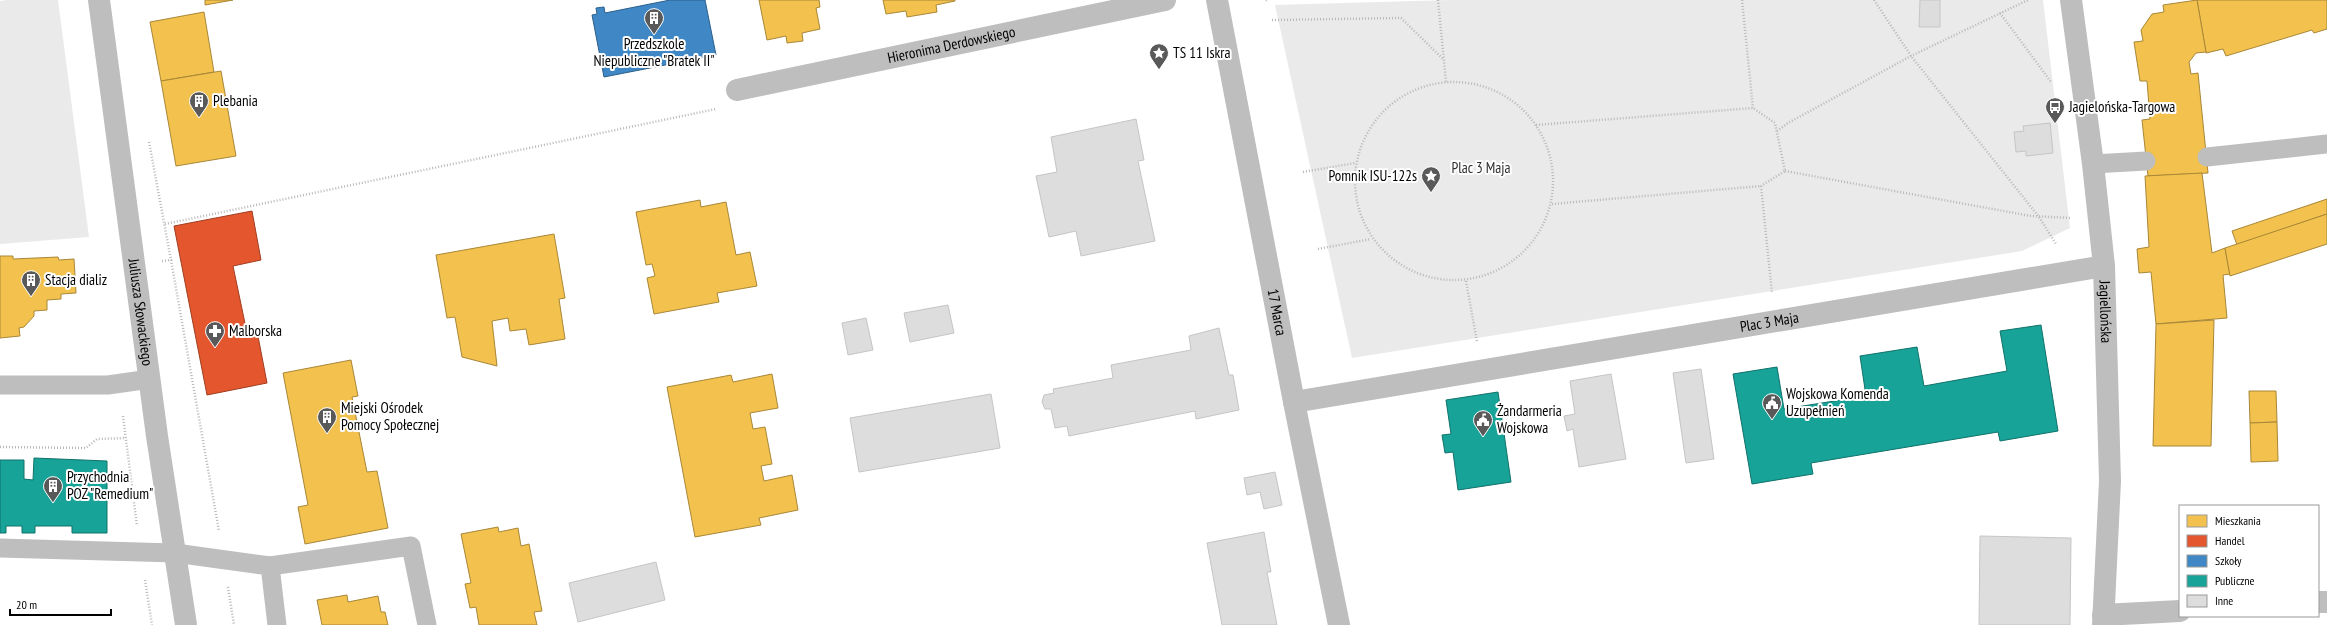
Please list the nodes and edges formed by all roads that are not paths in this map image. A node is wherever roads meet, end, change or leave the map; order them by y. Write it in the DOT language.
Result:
graph roads {
  1 [pos="99,0"];
  2 [pos="1165,0"];
  3 [pos="1217,0"];
  4 [pos="2070,0"];
  5 [pos="737,90"];
  6 [pos="2327,144"];
  7 [pos="2207,157"];
  8 [pos="2146,161"];
  9 [pos="2093,164"];
  10 [pos="2104,266"];
  11 [pos="150,378"];
  12 [pos="0,386"];
  13 [pos="1294,402"];
  14 [pos="0,548"];
  15 [pos="175,554"];
  16 [pos="270,566"];
  17 [pos="2179,611"];
  18 [pos="2103,620"];
  19 [pos="186,625"];
  20 [pos="277,625"];
  21 [pos="427,625"];
  22 [pos="1339,625"];
  1 -- 11 [label="street, Juliusza Słowackiego"];
  2 -- 5 [label="street, Hieronima Derdowskiego"];
  3 -- 13 [label="street, 17 Marca"];
  4 -- 9 [label="street, Jagiellońska"];
  6 -- 7 [label="lane"];
  8 -- 9 [label="lane"];
  9 -- 10 [label="street, Jagiellońska"];
  10 -- 13 [label="street, Plac 3 Maja"];
  10 -- 18 [label="street, Jagiellońska"];
  11 -- 12 [label="lane"];
  11 -- 15 [label="street, Juliusza Słowackiego"];
  13 -- 22 [label="street, 17 Marca"];
  14 -- 15 [label="lane"];
  15 -- 16 [label="lane"];
  15 -- 19 [label="street, Juliusza Słowackiego"];
  16 -- 20 [label="lane"];
  16 -- 21 [label="lane"];
  17 -- 18 [label="street"];
}
